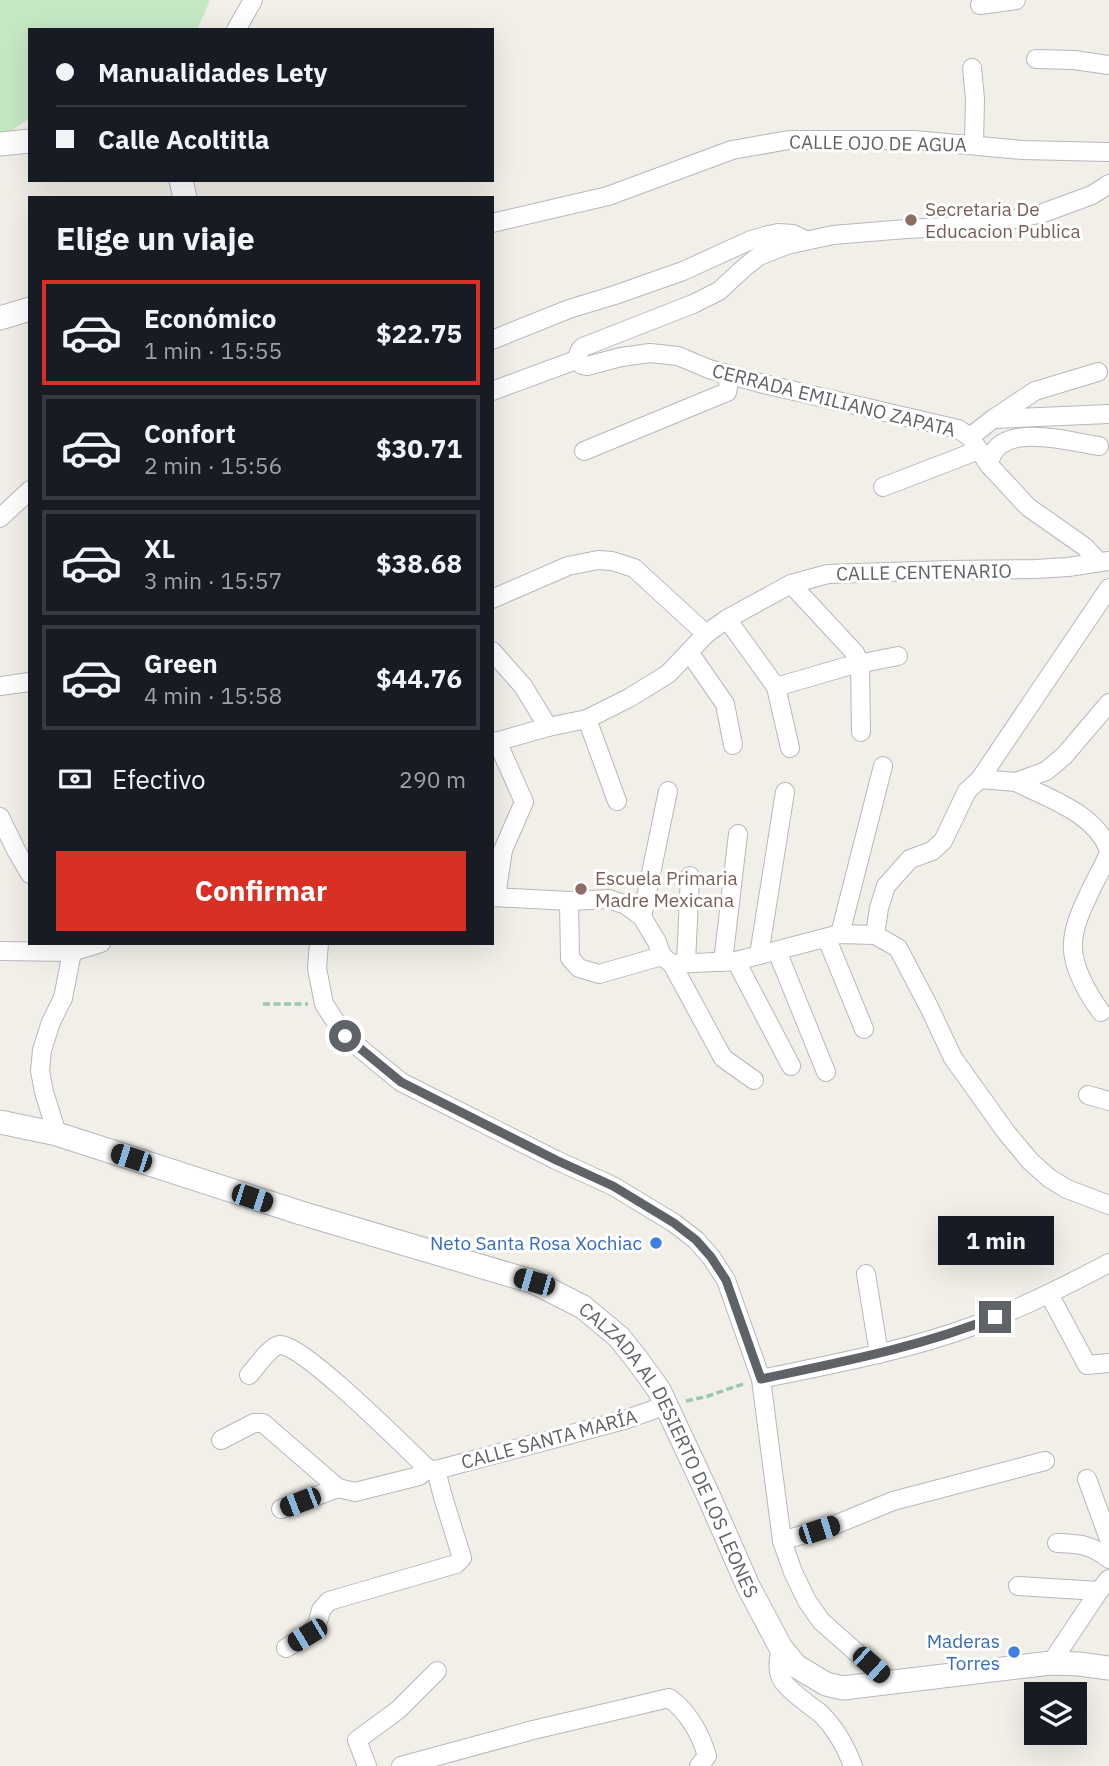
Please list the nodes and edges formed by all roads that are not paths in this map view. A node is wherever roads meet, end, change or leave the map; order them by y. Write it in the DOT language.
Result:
graph roads {
  1 [pos="253,0"];
  2 [pos="1016,0"];
  3 [pos="980,5"];
  4 [pos="237,28"];
  5 [pos="1036,59"];
  6 [pos="1109,65"];
  7 [pos="972,68"];
  8 [pos="28,141"];
  9 [pos="0,144"];
  10 [pos="974,145"];
  11 [pos="1109,152"];
  12 [pos="1109,184"];
  13 [pos="494,223"];
  14 [pos="806,240"];
  15 [pos="494,339"];
  16 [pos="576,360"];
  17 [pos="1097,372"];
  18 [pos="724,374"];
  19 [pos="494,390"];
  20 [pos="1109,414"];
  21 [pos="993,419"];
  22 [pos="1099,446"];
  23 [pos="584,451"];
  24 [pos="979,451"];
  25 [pos="883,487"];
  26 [pos="28,492"];
  27 [pos="0,518"];
  28 [pos="1104,561"];
  29 [pos="791,584"];
  30 [pos="1109,588"];
  31 [pos="494,598"];
  32 [pos="726,619"];
  33 [pos="706,634"];
  34 [pos="689,652"];
  35 [pos="494,653"];
  36 [pos="898,656"];
  37 [pos="860,664"];
  38 [pos="28,682"];
  39 [pos="0,686"];
  40 [pos="776,687"];
  41 [pos="1109,703"];
  42 [pos="587,719"];
  43 [pos="548,727"];
  44 [pos="861,732"];
  45 [pos="495,742"];
  46 [pos="733,745"];
  47 [pos="790,748"];
  48 [pos="883,766"];
  49 [pos="980,779"];
  50 [pos="1016,782"];
  51 [pos="667,791"];
  52 [pos="785,792"];
  53 [pos="617,801"];
  54 [pos="0,817"];
  55 [pos="737,834"];
  56 [pos="1109,851"];
  57 [pos="28,871"];
  58 [pos="690,876"];
  59 [pos="494,897"];
  60 [pos="569,901"];
  61 [pos="642,916"];
  62 [pos="875,935"];
  63 [pos="833,936"];
  64 [pos="89,945"];
  65 [pos="319,945"];
  66 [pos="70,948"];
  67 [pos="0,951"];
  68 [pos="768,953"];
  69 [pos="674,961"];
  70 [pos="730,961"];
  71 [pos="1101,1012"];
  72 [pos="864,1029"];
  73 [pos="791,1066"];
  74 [pos="826,1072"];
  75 [pos="754,1080"];
  76 [pos="1087,1095"];
  77 [pos="1109,1101"];
  78 [pos="0,1122"];
  79 [pos="57,1134"];
  80 [pos="1109,1205"];
  81 [pos="1109,1263"];
  82 [pos="866,1273"];
  83 [pos="1049,1294"];
  84 [pos="879,1354"];
  85 [pos="1109,1363"];
  86 [pos="249,1375"];
  87 [pos="761,1379"];
  88 [pos="667,1405"];
  89 [pos="221,1440"];
  90 [pos="1045,1461"];
  91 [pos="432,1469"];
  92 [pos="1087,1479"];
  93 [pos="338,1488"];
  94 [pos="281,1509"];
  95 [pos="1109,1539"];
  96 [pos="782,1541"];
  97 [pos="1057,1543"];
  98 [pos="1109,1559"];
  99 [pos="1104,1585"];
  100 [pos="1018,1586"];
  101 [pos="286,1648"];
  102 [pos="781,1648"];
  103 [pos="1051,1663"];
  104 [pos="1109,1668"];
  105 [pos="437,1671"];
  106 [pos="891,1683"];
  107 [pos="368,1766"];
  108 [pos="401,1766"];
  109 [pos="699,1766"];
  110 [pos="853,1766"];
  1 -- 4 [label="street"];
  2 -- 3 [label="street"];
  5 -- 6 [label="street"];
  7 -- 10 [label="street"];
  8 -- 9 [label="street"];
  10 -- 11 [label="street, CALLE OJO DE AGUA"];
  10 -- 13 [label="street, CALLE OJO DE AGUA"];
  12 -- 14 [label="street"];
  14 -- 15 [label="street"];
  14 -- 16 [label="street"];
  16 -- 18 [label="street, CERRADA EMILIANO ZAPATA"];
  16 -- 19 [label="street"];
  17 -- 21 [label="street, CERRADA EMILIANO ZAPATA"];
  18 -- 23 [label="street"];
  18 -- 24 [label="street, CERRADA EMILIANO ZAPATA"];
  20 -- 21 [label="street"];
  21 -- 24 [label="street, CERRADA EMILIANO ZAPATA"];
  22 -- 24 [label="street"];
  24 -- 25 [label="street"];
  24 -- 28 [label="street, CERRADA EMILIANO ZAPATA"];
  26 -- 27 [label="street"];
  28 -- 29 [label="street, CALLE CENTENARIO"];
  29 -- 32 [label="street, CALLE CENTENARIO"];
  29 -- 37 [label="street"];
  30 -- 49 [label="street"];
  31 -- 33 [label="street"];
  32 -- 33 [label="street, CALLE CENTENARIO"];
  32 -- 40 [label="street"];
  33 -- 34 [label="street, CALLE CENTENARIO"];
  34 -- 42 [label="street, CALLE CENTENARIO"];
  34 -- 46 [label="street"];
  35 -- 43 [label="street"];
  36 -- 37 [label="street"];
  37 -- 40 [label="street"];
  37 -- 44 [label="street"];
  38 -- 39 [label="street"];
  40 -- 47 [label="street"];
  41 -- 50 [label="street"];
  42 -- 43 [label="street, CALLE CENTENARIO"];
  42 -- 53 [label="street"];
  43 -- 45 [label="street, CALLE CENTENARIO"];
  45 -- 59 [label="street"];
  48 -- 63 [label="street"];
  49 -- 50 [label="street"];
  49 -- 62 [label="street"];
  50 -- 56 [label="street"];
  51 -- 61 [label="street"];
  52 -- 68 [label="street"];
  54 -- 57 [label="street"];
  55 -- 70 [label="street"];
  56 -- 71 [label="street"];
  58 -- 69 [label="street"];
  59 -- 60 [label="street"];
  60 -- 61 [label="street"];
  60 -- 69 [label="street"];
  61 -- 69 [label="street"];
  62 -- 63 [label="street"];
  62 -- 80 [label="street"];
  63 -- 68 [label="street"];
  63 -- 72 [label="street"];
  64 -- 66 [label="street"];
  65 -- 87 [label="street"];
  66 -- 67 [label="street"];
  66 -- 79 [label="street"];
  68 -- 70 [label="street"];
  68 -- 74 [label="street"];
  69 -- 70 [label="street"];
  69 -- 75 [label="street"];
  70 -- 73 [label="street"];
  76 -- 77 [label="street"];
  78 -- 79 [label="street, CALZADA AL DESIERTO DE LOS LEONES"];
  79 -- 88 [label="street, CALZADA AL DESIERTO DE LOS LEONES"];
  81 -- 83 [label="street"];
  82 -- 84 [label="street"];
  83 -- 84 [label="street"];
  83 -- 85 [label="street"];
  84 -- 87 [label="street"];
  86 -- 91 [label="street"];
  87 -- 96 [label="street"];
  88 -- 91 [label="street, CALLE SANTA MARÍA"];
  88 -- 102 [label="street, CALZADA AL DESIERTO DE LOS LEONES"];
  89 -- 93 [label="street"];
  90 -- 96 [label="street"];
  91 -- 93 [label="street, CALLE SANTA MARÍA"];
  91 -- 101 [label="street"];
  92 -- 95 [label="street"];
  93 -- 94 [label="street, CALLE SANTA MARÍA"];
  96 -- 106 [label="street"];
  97 -- 98 [label="street"];
  99 -- 100 [label="street"];
  99 -- 103 [label="street"];
  102 -- 106 [label="street, CALZADA AL DESIERTO DE LOS LEONES"];
  102 -- 110 [label="street"];
  103 -- 104 [label="street, CALZADA AL DESIERTO DE LOS LEONES"];
  103 -- 106 [label="street, CALZADA AL DESIERTO DE LOS LEONES"];
  105 -- 107 [label="street"];
  108 -- 109 [label="street"];
}
